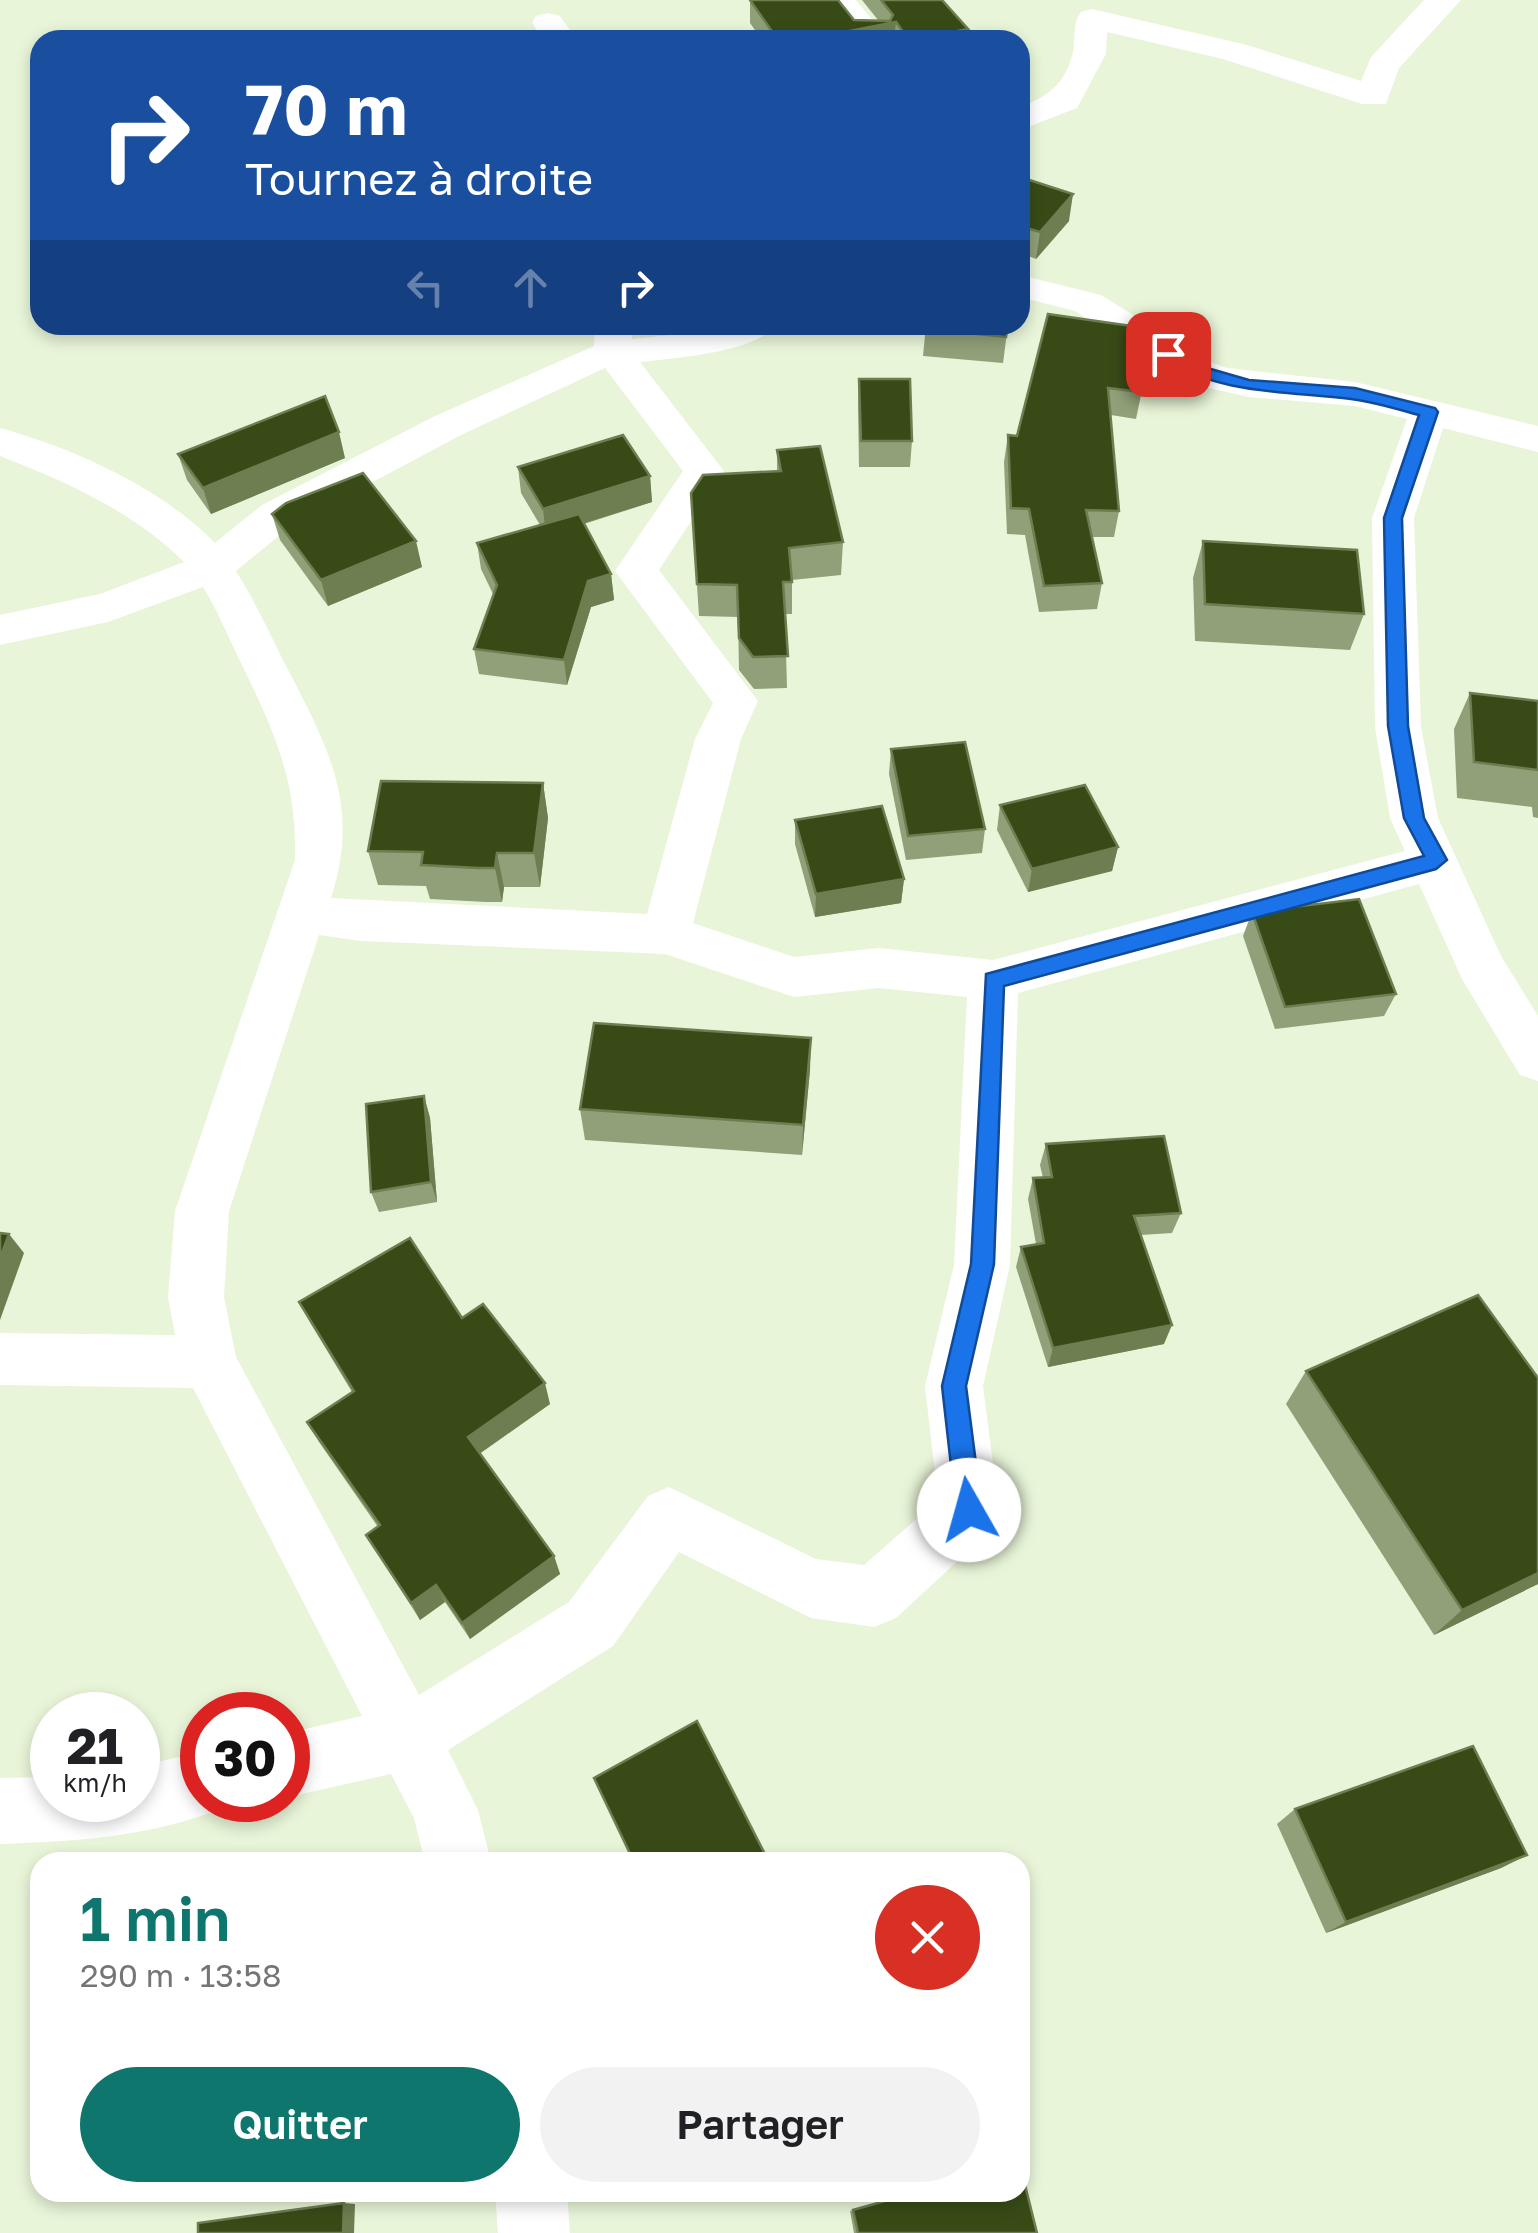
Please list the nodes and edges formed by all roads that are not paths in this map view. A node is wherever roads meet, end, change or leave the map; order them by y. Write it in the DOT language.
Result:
graph roads {
  1 [pos="840,0"];
  2 [pos="1445,0"];
  3 [pos="866,30"];
  4 [pos="1030,116"];
  5 [pos="1030,288"];
  6 [pos="727,335"];
  7 [pos="613,339"];
  8 [pos="1429,412"];
  9 [pos="1538,439"];
  10 [pos="0,440"];
  11 [pos="213,567"];
  12 [pos="0,630"];
  13 [pos="1436,860"];
  14 [pos="301,914"];
  15 [pos="666,934"];
  16 [pos="993,980"];
  17 [pos="1538,1060"];
  18 [pos="0,1359"];
  19 [pos="209,1362"];
  20 [pos="408,1738"];
  21 [pos="310,1760"];
  22 [pos="30,1809"];
  23 [pos="0,1810"];
  24 [pos="456,1852"];
  25 [pos="532,2202"];
  26 [pos="534,2233"];
  1 -- 3 [label="street"];
  2 -- 4 [label="street"];
  5 -- 8 [label="street"];
  6 -- 7 [label="street"];
  7 -- 11 [label="street"];
  7 -- 15 [label="street"];
  8 -- 9 [label="street"];
  8 -- 13 [label="street"];
  10 -- 11 [label="street"];
  11 -- 12 [label="street"];
  11 -- 14 [label="street"];
  13 -- 16 [label="street"];
  13 -- 17 [label="street"];
  14 -- 15 [label="street"];
  14 -- 19 [label="street"];
  15 -- 16 [label="street"];
  16 -- 20 [label="street"];
  18 -- 19 [label="street"];
  19 -- 20 [label="street"];
  20 -- 21 [label="street"];
  20 -- 24 [label="street"];
  22 -- 23 [label="street"];
  25 -- 26 [label="street"];
}
